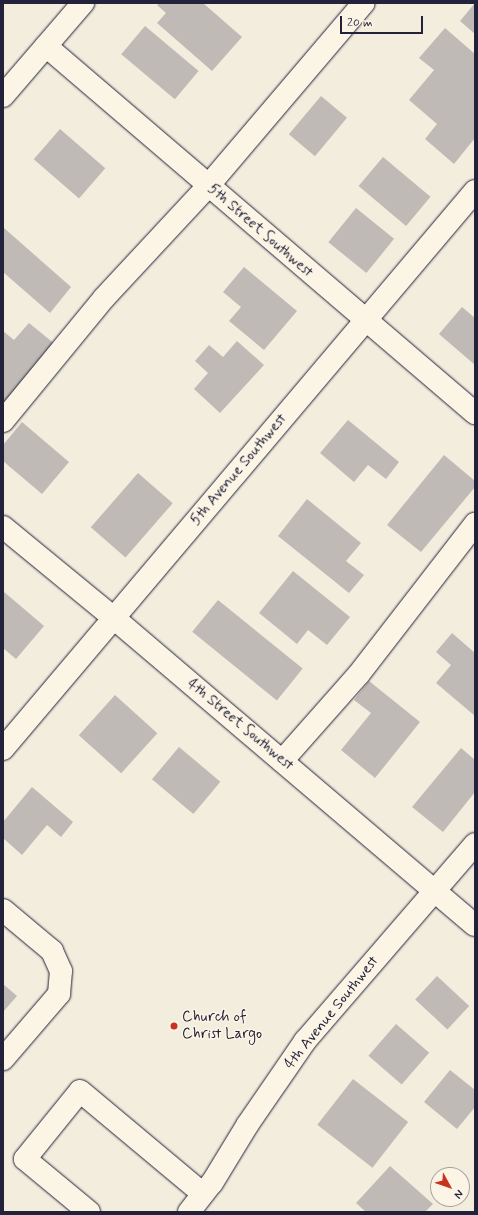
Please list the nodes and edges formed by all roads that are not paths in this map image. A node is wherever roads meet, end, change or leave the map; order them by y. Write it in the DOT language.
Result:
graph roads {
  1 [pos="83,3"];
  2 [pos="364,3"];
  3 [pos="46,46"];
  4 [pos="3,96"];
  5 [pos="208,186"];
  6 [pos="475,191"];
  7 [pos="363,320"];
  8 [pos="475,413"];
  9 [pos="3,421"];
  10 [pos="475,524"];
  11 [pos="3,527"];
  12 [pos="115,619"];
  13 [pos="3,749"];
  14 [pos="282,760"];
  15 [pos="475,844"];
  16 [pos="435,891"];
  17 [pos="3,910"];
  18 [pos="475,925"];
  19 [pos="3,1059"];
  20 [pos="203,1194"];
  21 [pos="89,1212"];
  22 [pos="189,1212"];
  1 -- 3 [label="street"];
  2 -- 5 [label="street"];
  3 -- 4 [label="street"];
  3 -- 5 [label="street, 5th Street Southwest"];
  5 -- 7 [label="street, 5th Street Southwest"];
  5 -- 9 [label="street"];
  6 -- 7 [label="street, 5th Avenue Southwest"];
  7 -- 8 [label="street, 5th Street Southwest"];
  7 -- 12 [label="street, 5th Avenue Southwest"];
  10 -- 14 [label="street"];
  11 -- 12 [label="street, 4th Street Southwest"];
  12 -- 13 [label="street, 5th Avenue Southwest"];
  12 -- 14 [label="street, 4th Street Southwest"];
  14 -- 16 [label="street, 4th Street Southwest"];
  15 -- 16 [label="street, 4th Avenue Southwest"];
  16 -- 18 [label="street, 4th Street Southwest"];
  16 -- 20 [label="street, 4th Avenue Southwest"];
  17 -- 19 [label="street"];
  20 -- 21 [label="street"];
  20 -- 22 [label="street, 4th Avenue Southwest"];
}
